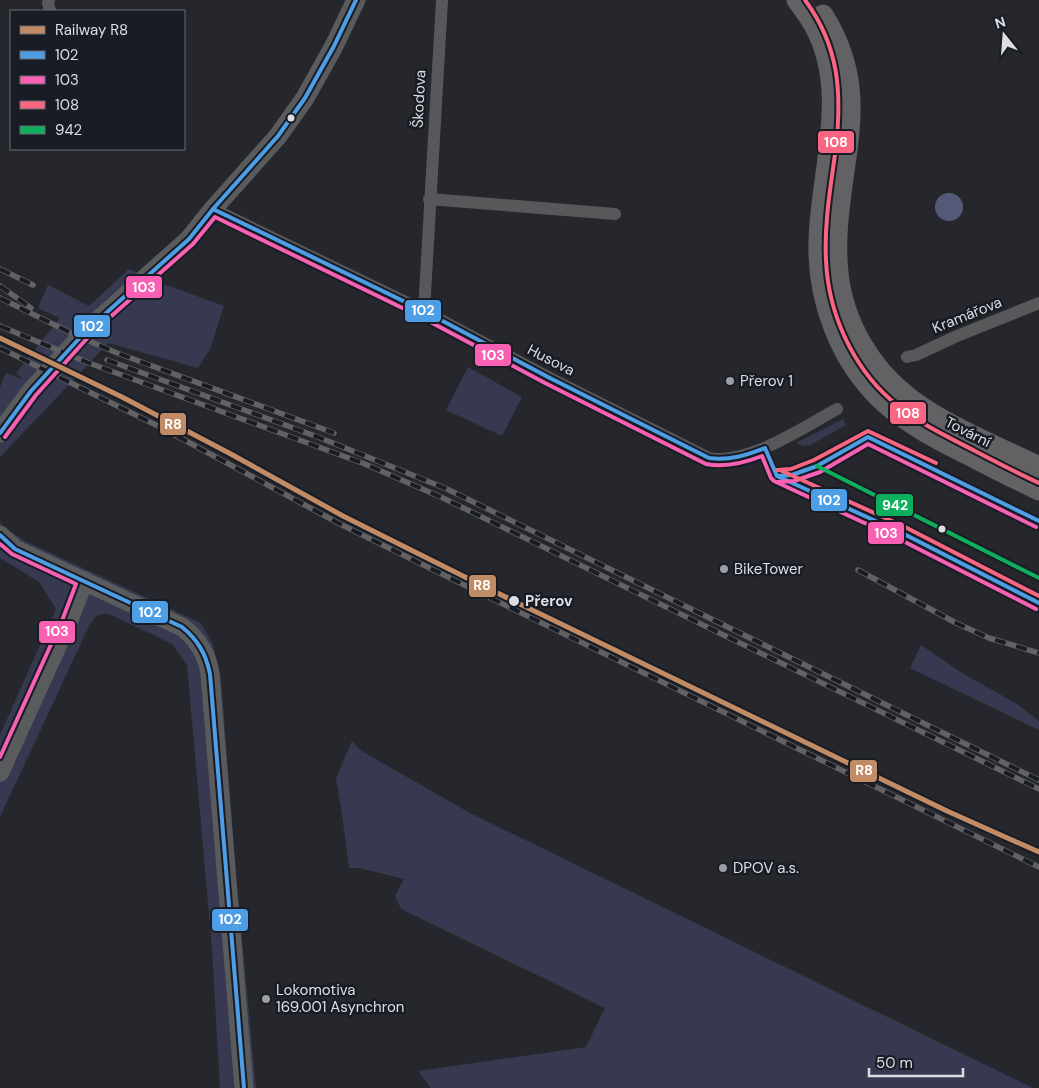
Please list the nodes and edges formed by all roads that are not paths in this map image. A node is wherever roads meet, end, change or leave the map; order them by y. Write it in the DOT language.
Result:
graph roads {
  1 [pos="356,0"];
  2 [pos="442,0"];
  3 [pos="796,0"];
  4 [pos="813,0"];
  5 [pos="840,139"];
  6 [pos="429,199"];
  7 [pos="213,209"];
  8 [pos="615,214"];
  9 [pos="1039,304"];
  10 [pos="424,311"];
  11 [pos="906,357"];
  12 [pos="837,409"];
  13 [pos="0,433"];
  14 [pos="1039,467"];
  15 [pos="1038,486"];
  16 [pos="0,535"];
  17 [pos="84,580"];
  18 [pos="0,772"];
  19 [pos="244,1088"];
  1 -- 7 [label="main road"];
  2 -- 6 [label="street, Škodova"];
  3 -- 5 [label="main road"];
  4 -- 5 [label="main road"];
  5 -- 14 [label="main road, Tovární"];
  5 -- 15 [label="main road, Tovární"];
  6 -- 8 [label="street"];
  6 -- 10 [label="street, Škodova"];
  7 -- 10 [label="street, Husova"];
  7 -- 13 [label="main road"];
  9 -- 11 [label="street, Kramářova"];
  10 -- 12 [label="street, Husova"];
  16 -- 17 [label="main road"];
  17 -- 18 [label="main road"];
  17 -- 19 [label="main road"];
}
